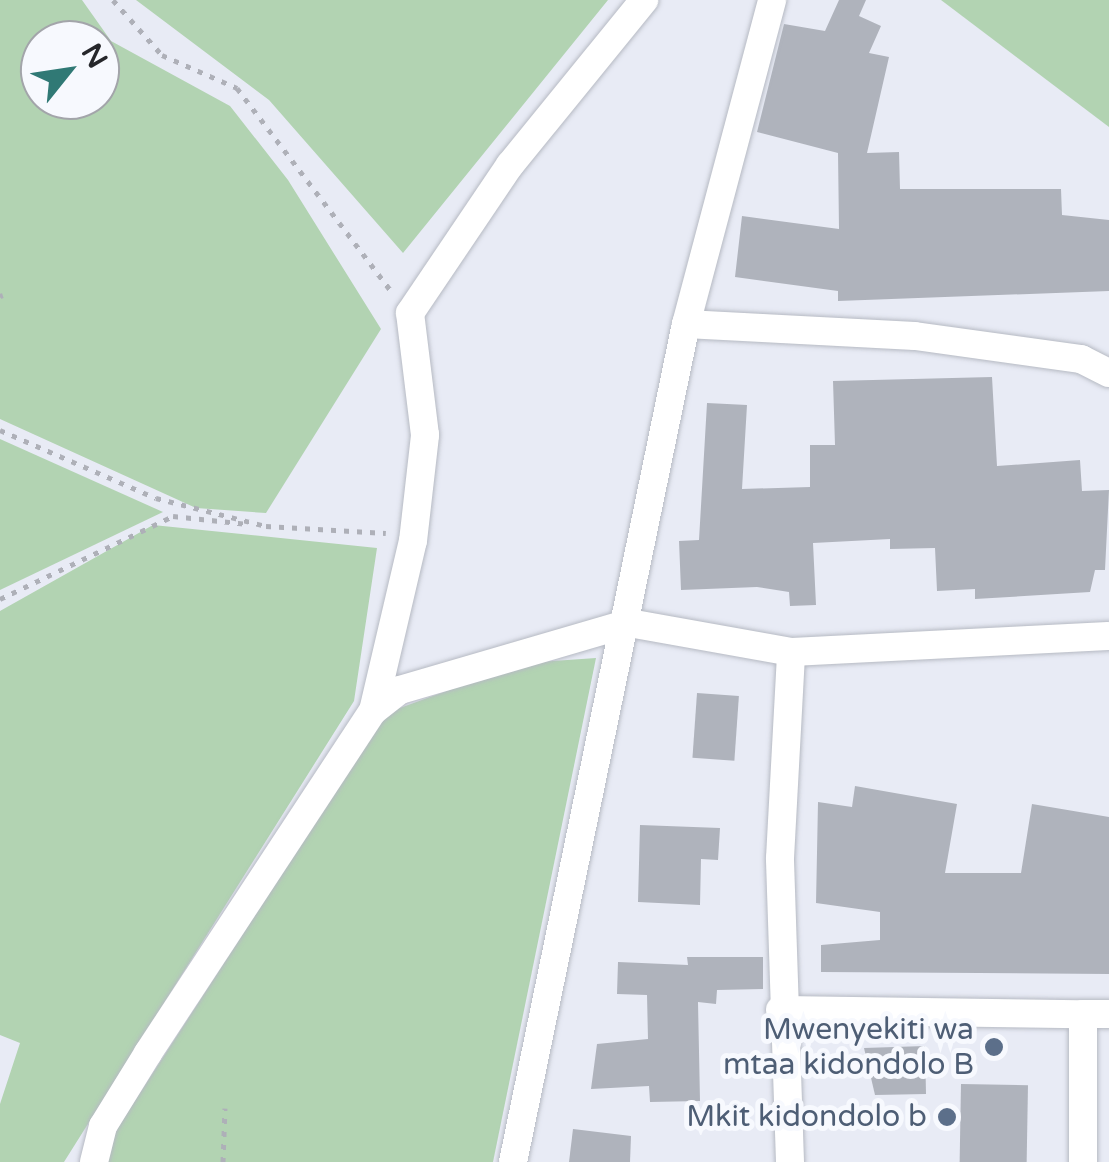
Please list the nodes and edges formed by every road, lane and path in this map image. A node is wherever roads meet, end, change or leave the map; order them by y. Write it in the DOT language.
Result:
graph roads {
  1 [pos="113,0"];
  2 [pos="644,0"];
  3 [pos="772,0"];
  4 [pos="410,312"];
  5 [pos="686,324"];
  6 [pos="1109,373"];
  7 [pos="0,430"];
  8 [pos="266,526"];
  9 [pos="414,535"];
  10 [pos="0,598"];
  11 [pos="629,622"];
  12 [pos="1109,636"];
  13 [pos="791,652"];
  14 [pos="373,711"];
  15 [pos="780,1010"];
  16 [pos="1096,1014"];
  17 [pos="225,1108"];
  18 [pos="90,1158"];
  19 [pos="224,1162"];
  20 [pos="513,1162"];
  21 [pos="790,1162"];
  22 [pos="1083,1162"];
  1 -- 4 [label="path"];
  2 -- 4 [label="street"];
  3 -- 5 [label="street"];
  4 -- 9 [label="street"];
  5 -- 6 [label="street"];
  5 -- 11 [label="street"];
  7 -- 8 [label="path"];
  8 -- 9 [label="path"];
  8 -- 10 [label="path"];
  9 -- 14 [label="street"];
  11 -- 13 [label="street"];
  11 -- 14 [label="street"];
  11 -- 20 [label="street"];
  12 -- 13 [label="street"];
  13 -- 15 [label="street"];
  14 -- 18 [label="street"];
  15 -- 16 [label="street"];
  15 -- 21 [label="street"];
  16 -- 22 [label="street"];
  17 -- 19 [label="path"];
}
